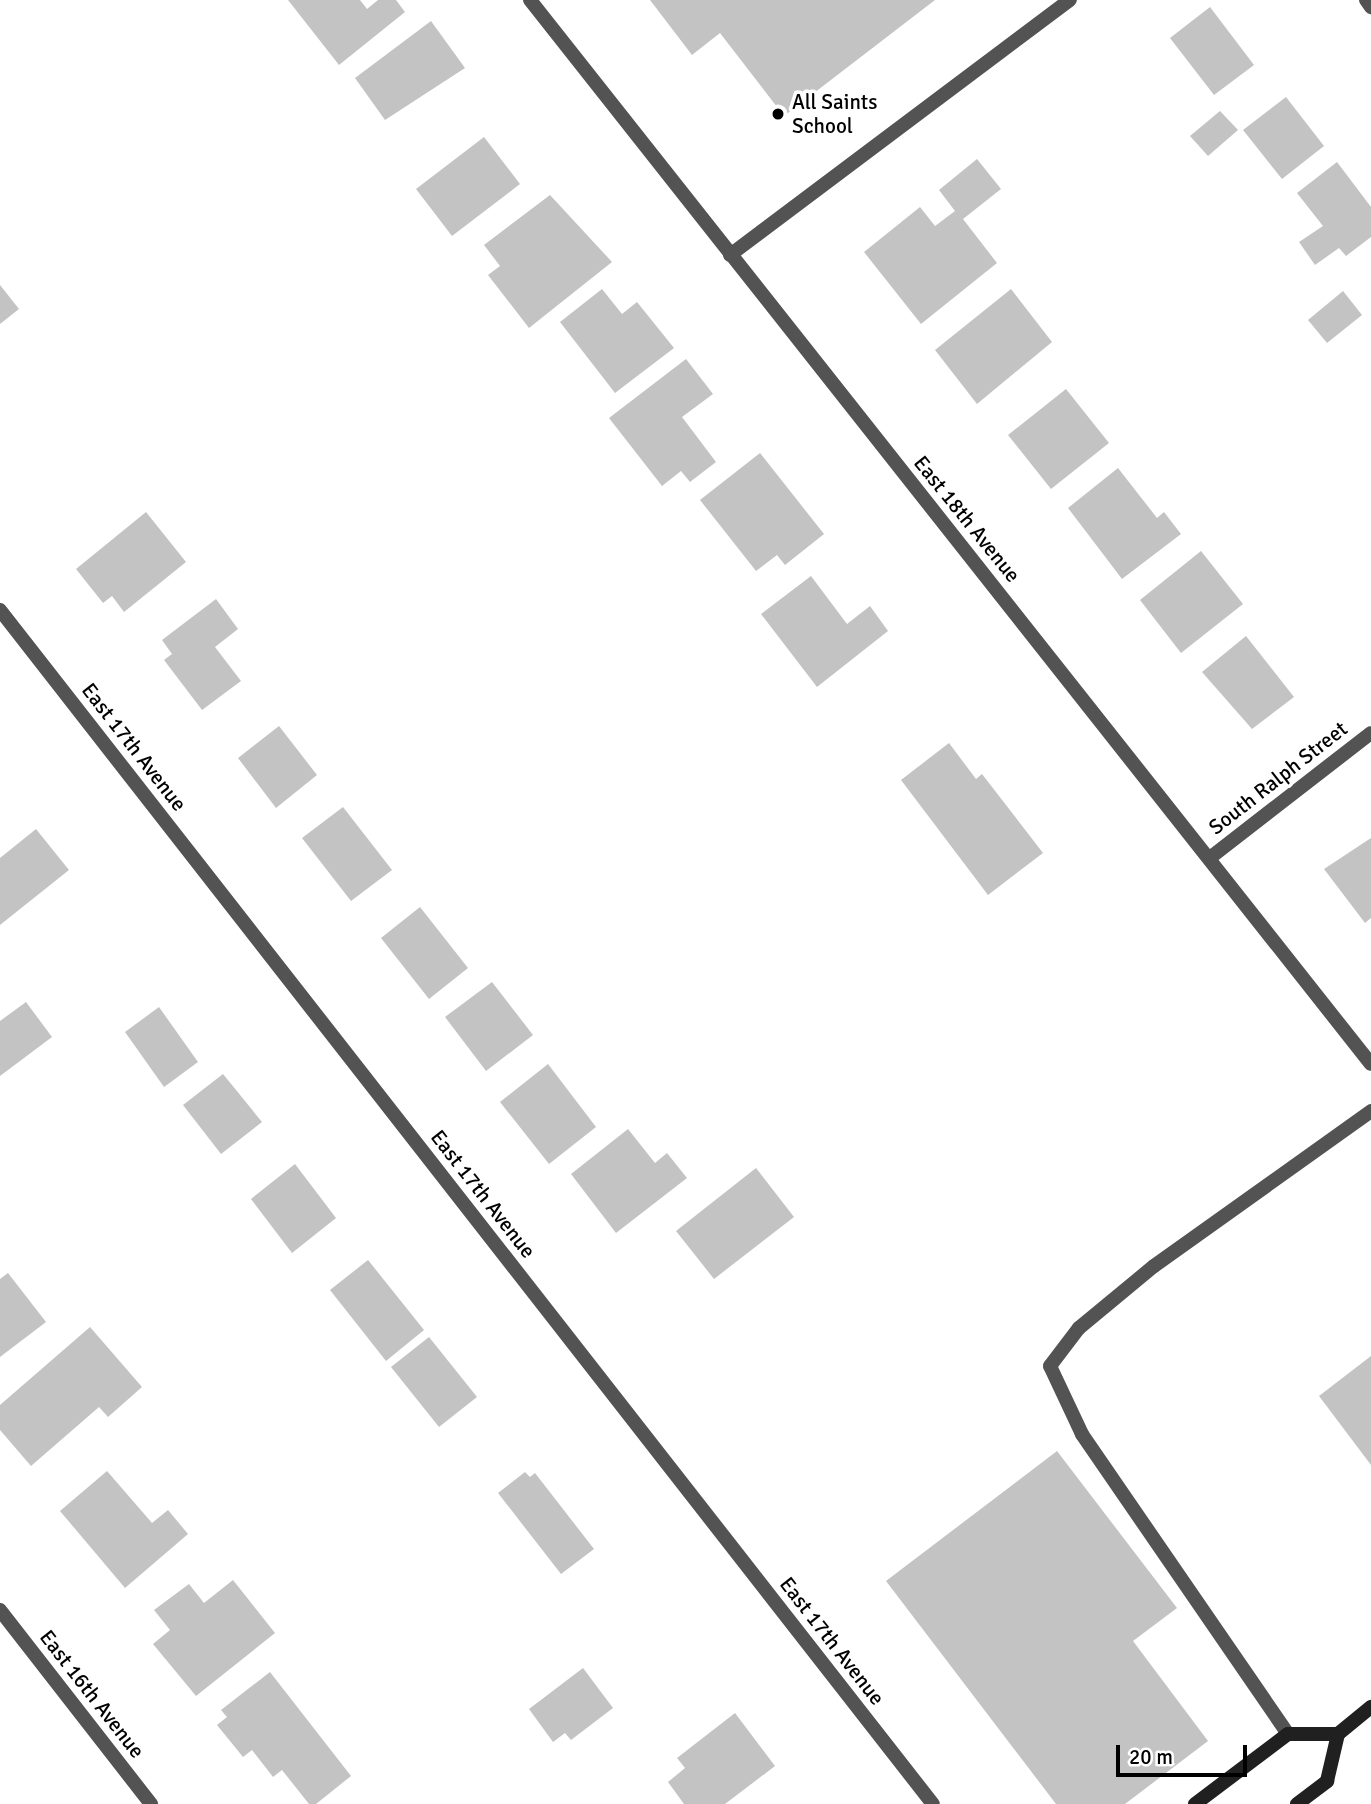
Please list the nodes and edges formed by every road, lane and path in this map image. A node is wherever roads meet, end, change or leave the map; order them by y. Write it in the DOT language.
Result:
graph roads {
  1 [pos="530,0"];
  2 [pos="1070,0"];
  3 [pos="1366,0"];
  4 [pos="1371,7"];
  5 [pos="730,256"];
  6 [pos="0,610"];
  7 [pos="1371,733"];
  8 [pos="1211,857"];
  9 [pos="1371,1064"];
  10 [pos="1371,1111"];
  11 [pos="0,1610"];
  12 [pos="1371,1707"];
  13 [pos="1288,1734"];
  14 [pos="1338,1734"];
  15 [pos="1299,1803"];
  16 [pos="151,1804"];
  17 [pos="933,1804"];
  18 [pos="1195,1804"];
  1 -- 5 [label="street, East 18th Avenue"];
  2 -- 5 [label="street"];
  3 -- 4 [label="street"];
  5 -- 8 [label="street, East 18th Avenue"];
  6 -- 17 [label="street, East 17th Avenue"];
  7 -- 8 [label="street, South Ralph Street"];
  8 -- 9 [label="street, East 18th Avenue"];
  10 -- 13 [label="street"];
  11 -- 16 [label="street, East 16th Avenue"];
  12 -- 14 [label="main road"];
  13 -- 14 [label="main road"];
  13 -- 18 [label="main road"];
  14 -- 15 [label="main road"];
}
